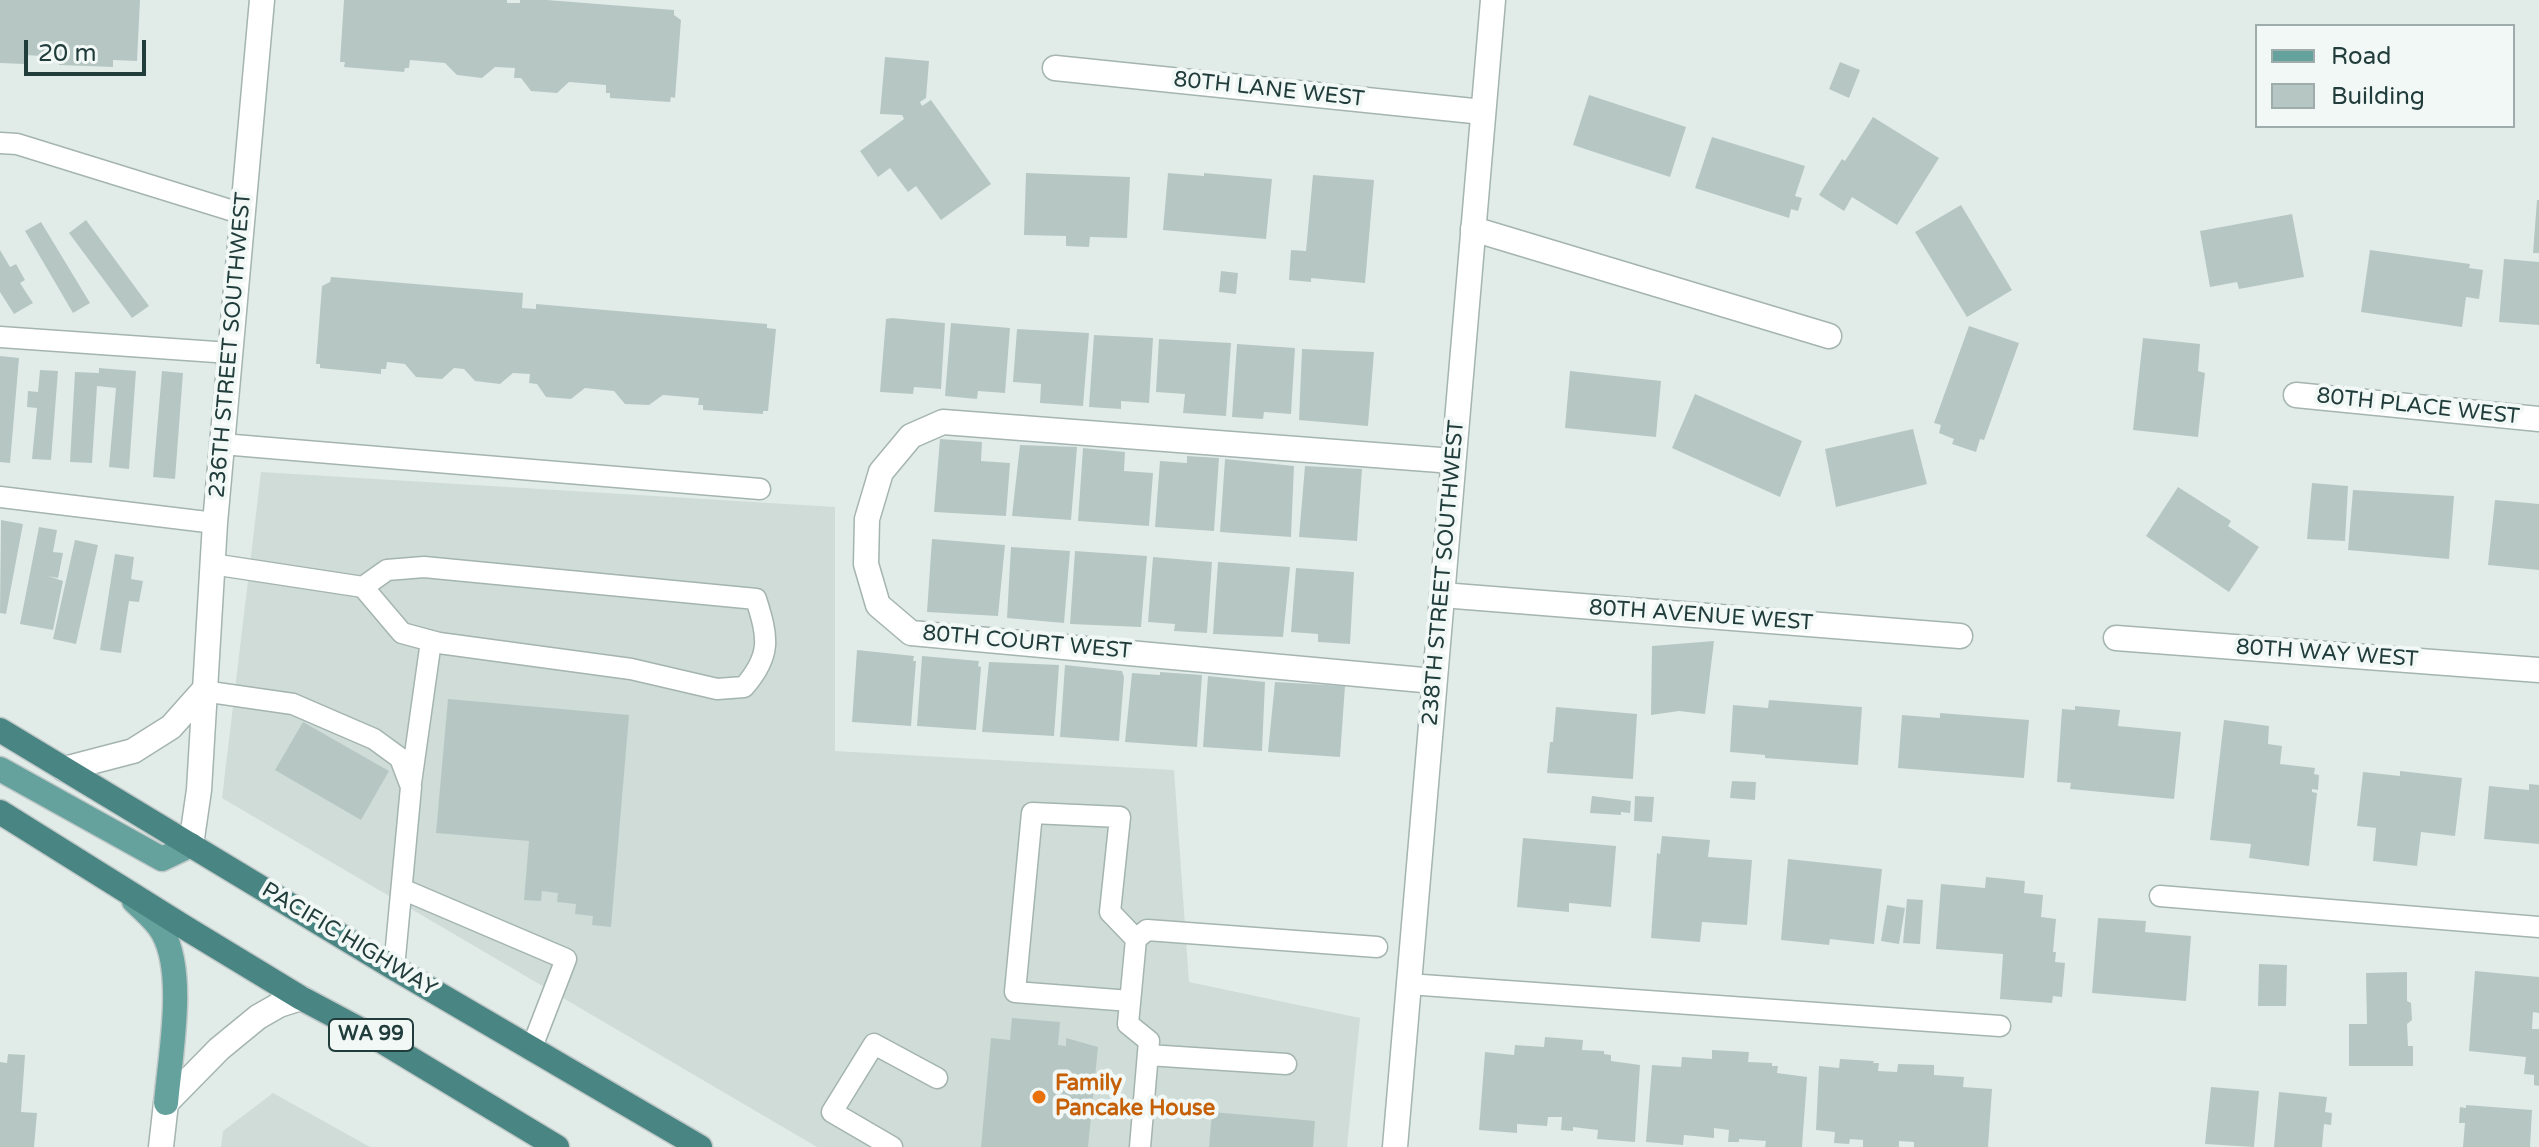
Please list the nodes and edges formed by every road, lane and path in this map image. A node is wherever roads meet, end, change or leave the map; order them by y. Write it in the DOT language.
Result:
graph roads {
  1 [pos="262,0"];
  2 [pos="1493,0"];
  3 [pos="1055,68"];
  4 [pos="1483,112"];
  5 [pos="0,143"];
  6 [pos="243,214"];
  7 [pos="1473,229"];
  8 [pos="1829,336"];
  9 [pos="0,337"];
  10 [pos="230,353"];
  11 [pos="2296,395"];
  12 [pos="2539,419"];
  13 [pos="222,444"];
  14 [pos="1453,461"];
  15 [pos="760,489"];
  16 [pos="0,497"];
  17 [pos="215,523"];
  18 [pos="212,564"];
  19 [pos="363,587"];
  20 [pos="1442,595"];
  21 [pos="1960,636"];
  22 [pos="2116,638"];
  23 [pos="431,641"];
  24 [pos="2539,670"];
  25 [pos="1434,681"];
  26 [pos="203,691"];
  27 [pos="0,730"];
  28 [pos="0,769"];
  29 [pos="64,769"];
  30 [pos="411,787"];
  31 [pos="0,812"];
  32 [pos="191,845"];
  33 [pos="122,887"];
  34 [pos="402,889"];
  35 [pos="2160,896"];
  36 [pos="2539,927"];
  37 [pos="1136,939"];
  38 [pos="1377,947"];
  39 [pos="394,968"];
  40 [pos="1408,984"];
  41 [pos="301,998"];
  42 [pos="1130,1001"];
  43 [pos="2000,1026"];
  44 [pos="532,1047"];
  45 [pos="1148,1055"];
  46 [pos="1286,1064"];
  47 [pos="937,1078"];
  48 [pos="166,1103"];
  49 [pos="161,1147"];
  50 [pos="557,1147"];
  51 [pos="700,1147"];
  52 [pos="892,1147"];
  53 [pos="1140,1147"];
  54 [pos="1395,1147"];
  1 -- 6 [label="street, 236TH STREET SOUTHWEST"];
  2 -- 4 [label="street, 238TH STREET SOUTHWEST"];
  3 -- 4 [label="street, 80TH LANE WEST"];
  4 -- 7 [label="street, 238TH STREET SOUTHWEST"];
  5 -- 6 [label="lane"];
  6 -- 10 [label="street, 236TH STREET SOUTHWEST"];
  7 -- 8 [label="street"];
  7 -- 14 [label="street, 238TH STREET SOUTHWEST"];
  9 -- 10 [label="lane"];
  10 -- 13 [label="street, 236TH STREET SOUTHWEST"];
  11 -- 12 [label="street, 80TH PLACE WEST"];
  13 -- 15 [label="lane"];
  13 -- 17 [label="street, 236TH STREET SOUTHWEST"];
  14 -- 20 [label="street, 238TH STREET SOUTHWEST"];
  14 -- 25 [label="street, 80TH COURT WEST"];
  16 -- 17 [label="lane"];
  17 -- 18 [label="street, 236TH STREET SOUTHWEST"];
  18 -- 19 [label="lane"];
  18 -- 26 [label="street, 236TH STREET SOUTHWEST"];
  19 -- 23 [label="lane"];
  19 -- 23 [label="lane"];
  20 -- 21 [label="street, 80TH AVENUE WEST"];
  20 -- 25 [label="street, 238TH STREET SOUTHWEST"];
  22 -- 24 [label="street, 80TH WAY WEST"];
  23 -- 30 [label="lane"];
  25 -- 40 [label="street, 238TH STREET SOUTHWEST"];
  26 -- 29 [label="street"];
  26 -- 30 [label="lane"];
  26 -- 32 [label="street, 236TH STREET SOUTHWEST"];
  27 -- 29 [label="highway, PACIFIC HIGHWAY"];
  28 -- 32 [label="main road"];
  29 -- 32 [label="highway, PACIFIC HIGHWAY"];
  30 -- 34 [label="lane"];
  31 -- 33 [label="highway, WA 99"];
  32 -- 39 [label="highway, PACIFIC HIGHWAY"];
  33 -- 41 [label="highway, WA 99"];
  33 -- 48 [label="main road"];
  34 -- 39 [label="lane"];
  34 -- 44 [label="lane"];
  35 -- 36 [label="lane"];
  37 -- 38 [label="lane"];
  37 -- 42 [label="lane"];
  37 -- 42 [label="lane"];
  39 -- 44 [label="highway, PACIFIC HIGHWAY"];
  40 -- 43 [label="lane"];
  40 -- 54 [label="street, 238TH STREET SOUTHWEST"];
  41 -- 48 [label="street"];
  41 -- 50 [label="highway, WA 99"];
  42 -- 45 [label="lane"];
  44 -- 51 [label="highway, PACIFIC HIGHWAY"];
  45 -- 46 [label="lane"];
  45 -- 53 [label="lane"];
  47 -- 52 [label="lane"];
  48 -- 49 [label="street"];
}
